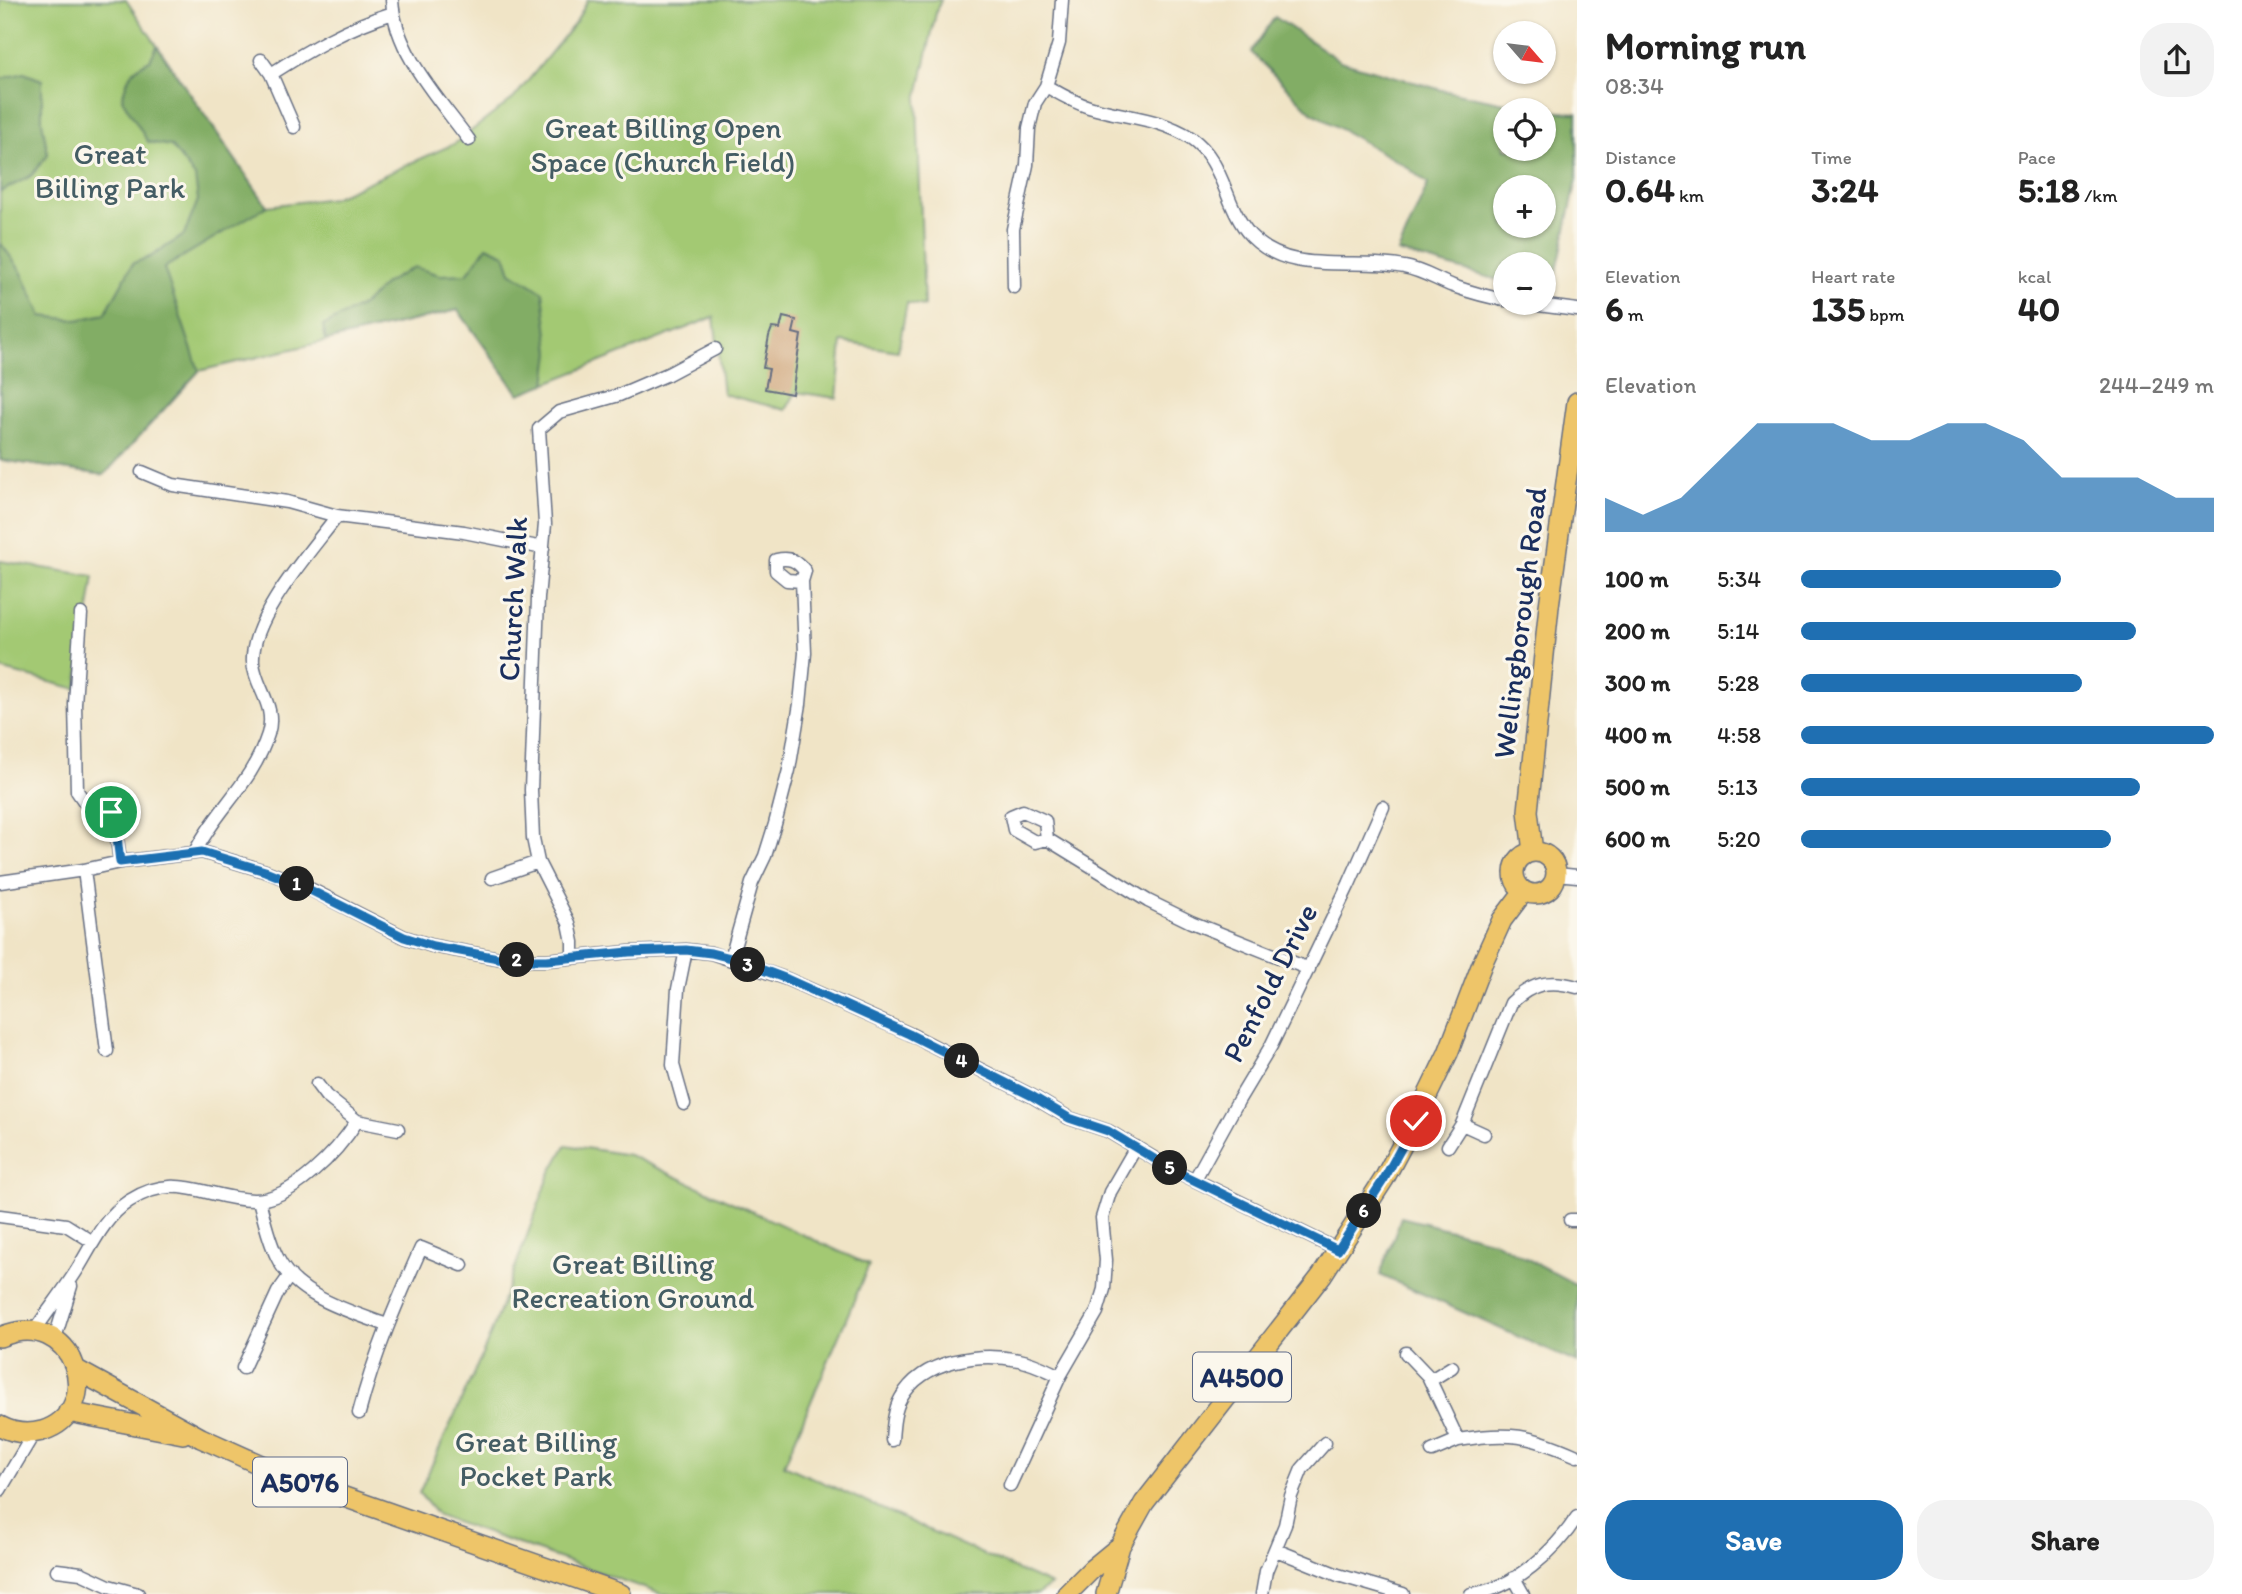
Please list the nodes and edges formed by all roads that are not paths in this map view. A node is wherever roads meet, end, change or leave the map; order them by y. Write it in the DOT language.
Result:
graph roads {
  1 [pos="1062,0"];
  2 [pos="392,7"];
  3 [pos="261,60"];
  4 [pos="271,74"];
  5 [pos="1046,86"];
  6 [pos="294,127"];
  7 [pos="469,139"];
  8 [pos="1014,287"];
  9 [pos="1493,297"];
  10 [pos="1556,307"];
  11 [pos="1577,310"];
  12 [pos="715,349"];
  13 [pos="1577,402"];
  14 [pos="142,472"];
  15 [pos="337,516"];
  16 [pos="543,548"];
  17 [pos="802,581"];
  18 [pos="81,614"];
  19 [pos="1383,807"];
  20 [pos="1047,839"];
  21 [pos="195,852"];
  22 [pos="1533,852"];
  23 [pos="120,862"];
  24 [pos="538,862"];
  25 [pos="84,870"];
  26 [pos="1556,874"];
  27 [pos="1577,876"];
  28 [pos="492,878"];
  29 [pos="0,882"];
  30 [pos="1524,891"];
  31 [pos="686,950"];
  32 [pos="573,958"];
  33 [pos="731,958"];
  34 [pos="1309,969"];
  35 [pos="1577,988"];
  36 [pos="107,1051"];
  37 [pos="317,1084"];
  38 [pos="684,1104"];
  39 [pos="357,1121"];
  40 [pos="1462,1124"];
  41 [pos="398,1129"];
  42 [pos="1484,1134"];
  43 [pos="1448,1146"];
  44 [pos="1136,1147"];
  45 [pos="1195,1179"];
  46 [pos="259,1200"];
  47 [pos="0,1216"];
  48 [pos="93,1242"];
  49 [pos="1338,1250"];
  50 [pos="461,1265"];
  51 [pos="76,1272"];
  52 [pos="290,1275"];
  53 [pos="387,1325"];
  54 [pos="35,1330"];
  55 [pos="0,1337"];
  56 [pos="55,1338"];
  57 [pos="1406,1353"];
  58 [pos="1452,1367"];
  59 [pos="243,1368"];
  60 [pos="77,1370"];
  61 [pos="1060,1376"];
  62 [pos="1431,1380"];
  63 [pos="68,1412"];
  64 [pos="359,1413"];
  65 [pos="0,1426"];
  66 [pos="34,1433"];
  67 [pos="201,1438"];
  68 [pos="892,1440"];
  69 [pos="1458,1440"];
  70 [pos="1325,1443"];
  71 [pos="1432,1451"];
  72 [pos="1577,1456"];
  73 [pos="1281,1481"];
  74 [pos="1010,1485"];
  75 [pos="1295,1486"];
  76 [pos="0,1490"];
  77 [pos="1577,1517"];
  78 [pos="1120,1546"];
  79 [pos="1276,1550"];
  80 [pos="57,1570"];
  81 [pos="1514,1578"];
  82 [pos="138,1594"];
  83 [pos="621,1594"];
  84 [pos="1068,1594"];
  85 [pos="1106,1594"];
  86 [pos="1262,1594"];
  87 [pos="1403,1594"];
  88 [pos="1471,1594"];
  89 [pos="1523,1594"];
  1 -- 5 [label="street"];
  2 -- 4 [label="street"];
  2 -- 7 [label="street"];
  3 -- 4 [label="street"];
  4 -- 6 [label="street"];
  5 -- 8 [label="street"];
  5 -- 9 [label="street"];
  10 -- 11 [label="street"];
  12 -- 16 [label="street, Church Walk"];
  13 -- 22 [label="main road, Wellingborough Road"];
  14 -- 15 [label="street"];
  15 -- 16 [label="street"];
  15 -- 21 [label="street"];
  16 -- 24 [label="street, Church Walk"];
  17 -- 33 [label="street"];
  18 -- 23 [label="street"];
  19 -- 34 [label="street, Penfold Drive"];
  20 -- 34 [label="street"];
  21 -- 23 [label="street"];
  21 -- 32 [label="street"];
  22 -- 26 [label="main road"];
  22 -- 30 [label="main road"];
  23 -- 25 [label="street"];
  24 -- 28 [label="street"];
  24 -- 32 [label="street, Church Walk"];
  25 -- 29 [label="street"];
  25 -- 36 [label="street"];
  26 -- 27 [label="street"];
  26 -- 30 [label="main road"];
  30 -- 49 [label="main road, A4500"];
  31 -- 32 [label="street"];
  31 -- 33 [label="street"];
  31 -- 38 [label="street"];
  33 -- 44 [label="street"];
  34 -- 45 [label="street, Penfold Drive"];
  35 -- 40 [label="street"];
  37 -- 39 [label="street"];
  39 -- 41 [label="street"];
  39 -- 46 [label="street"];
  40 -- 42 [label="street"];
  40 -- 43 [label="street"];
  44 -- 45 [label="street"];
  44 -- 61 [label="street"];
  45 -- 49 [label="street"];
  46 -- 48 [label="street"];
  46 -- 52 [label="street"];
  47 -- 48 [label="street"];
  48 -- 51 [label="street"];
  49 -- 78 [label="main road, A4500"];
  50 -- 53 [label="street"];
  51 -- 54 [label="street"];
  51 -- 56 [label="street"];
  52 -- 53 [label="street"];
  52 -- 59 [label="street"];
  53 -- 64 [label="street"];
  54 -- 55 [label="main road"];
  54 -- 56 [label="main road"];
  56 -- 60 [label="main road"];
  57 -- 62 [label="street"];
  58 -- 62 [label="street"];
  60 -- 63 [label="main road"];
  60 -- 67 [label="main road, A5076"];
  61 -- 68 [label="street"];
  61 -- 74 [label="street"];
  62 -- 69 [label="street"];
  63 -- 66 [label="main road"];
  63 -- 67 [label="main road, A5076"];
  65 -- 66 [label="main road"];
  66 -- 76 [label="street"];
  67 -- 83 [label="main road, A5076"];
  69 -- 71 [label="street"];
  69 -- 72 [label="street"];
  70 -- 75 [label="street"];
  73 -- 75 [label="street"];
  75 -- 79 [label="street"];
  77 -- 81 [label="street"];
  78 -- 84 [label="main road, A4500"];
  78 -- 85 [label="main road, A4500"];
  79 -- 86 [label="street"];
  79 -- 87 [label="street"];
  80 -- 82 [label="street"];
  81 -- 88 [label="street"];
  81 -- 89 [label="street"];
}
